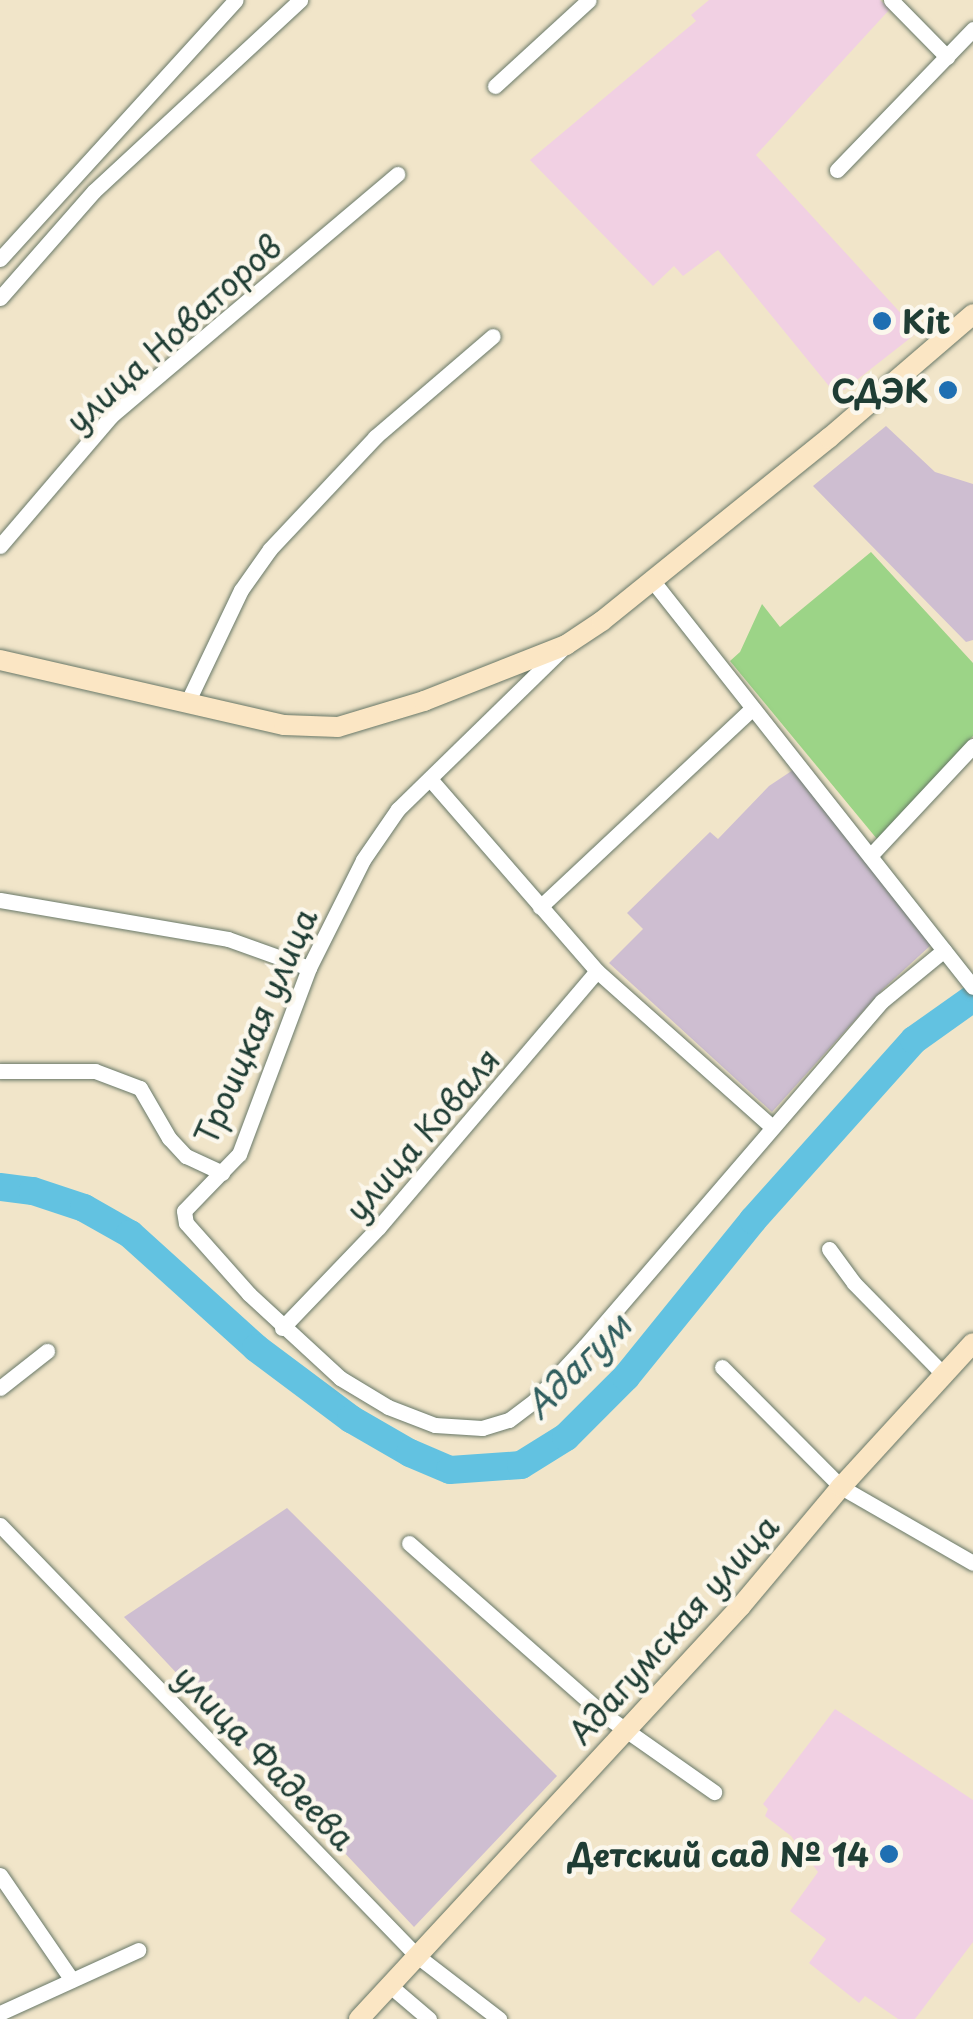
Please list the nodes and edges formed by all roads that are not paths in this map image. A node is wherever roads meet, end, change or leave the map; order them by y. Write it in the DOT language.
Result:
graph roads {
  1 [pos="236,0"];
  2 [pos="300,0"];
  3 [pos="589,0"];
  4 [pos="892,0"];
  5 [pos="973,29"];
  6 [pos="947,57"];
  7 [pos="496,86"];
  8 [pos="837,170"];
  9 [pos="396,174"];
  10 [pos="0,259"];
  11 [pos="0,298"];
  12 [pos="973,314"];
  13 [pos="492,336"];
  14 [pos="0,546"];
  15 [pos="652,580"];
  16 [pos="566,645"];
  17 [pos="0,660"];
  18 [pos="186,704"];
  19 [pos="753,708"];
  20 [pos="973,746"];
  21 [pos="430,779"];
  22 [pos="870,856"];
  23 [pos="0,900"];
  24 [pos="540,907"];
  25 [pos="944,950"];
  26 [pos="310,968"];
  27 [pos="597,971"];
  28 [pos="973,987"];
  29 [pos="0,1071"];
  30 [pos="772,1128"];
  31 [pos="222,1172"];
  32 [pos="829,1249"];
  33 [pos="282,1328"];
  34 [pos="973,1343"];
  35 [pos="47,1351"];
  36 [pos="722,1367"];
  37 [pos="944,1375"];
  38 [pos="0,1388"];
  39 [pos="841,1487"];
  40 [pos="0,1525"];
  41 [pos="409,1543"];
  42 [pos="973,1563"];
  43 [pos="625,1727"];
  44 [pos="714,1792"];
  45 [pos="0,1875"];
  46 [pos="138,1950"];
  47 [pos="416,1955"];
  48 [pos="72,1980"];
  49 [pos="388,1984"];
  50 [pos="0,2012"];
  51 [pos="358,2019"];
  52 [pos="429,2019"];
  53 [pos="499,2019"];
  1 -- 10 [label="street"];
  2 -- 11 [label="street"];
  3 -- 7 [label="street"];
  4 -- 6 [label="street"];
  5 -- 6 [label="street"];
  6 -- 8 [label="street"];
  9 -- 14 [label="street, улица Новаторов"];
  12 -- 15 [label="main road, Троицкая улица"];
  13 -- 18 [label="street"];
  15 -- 16 [label="main road, Троицкая улица"];
  15 -- 19 [label="street"];
  16 -- 18 [label="main road"];
  16 -- 21 [label="street, Троицкая улица"];
  17 -- 18 [label="main road"];
  19 -- 22 [label="street"];
  19 -- 24 [label="street"];
  20 -- 22 [label="street"];
  21 -- 24 [label="street"];
  21 -- 26 [label="street, Троицкая улица"];
  22 -- 25 [label="street"];
  23 -- 26 [label="street"];
  24 -- 27 [label="street"];
  25 -- 28 [label="street"];
  25 -- 30 [label="street, Троицкая улица"];
  26 -- 31 [label="street, Троицкая улица"];
  27 -- 30 [label="street"];
  27 -- 33 [label="street, улица Коваля"];
  29 -- 31 [label="street"];
  30 -- 33 [label="street, Троицкая улица"];
  31 -- 33 [label="street, Троицкая улица"];
  32 -- 37 [label="street"];
  34 -- 37 [label="main road, Адагумская улица"];
  35 -- 38 [label="street"];
  36 -- 39 [label="street"];
  37 -- 39 [label="main road, Адагумская улица"];
  39 -- 42 [label="street"];
  39 -- 43 [label="main road, Адагумская улица"];
  40 -- 47 [label="street, улица Фадеева"];
  41 -- 43 [label="street"];
  43 -- 44 [label="street"];
  43 -- 47 [label="main road, Адагумская улица"];
  45 -- 48 [label="street"];
  46 -- 48 [label="street"];
  47 -- 49 [label="main road, Адагумская улица"];
  47 -- 53 [label="street, улица Фадеева"];
  48 -- 50 [label="street"];
  49 -- 51 [label="main road, Адагумская улица"];
  49 -- 52 [label="street"];
}
